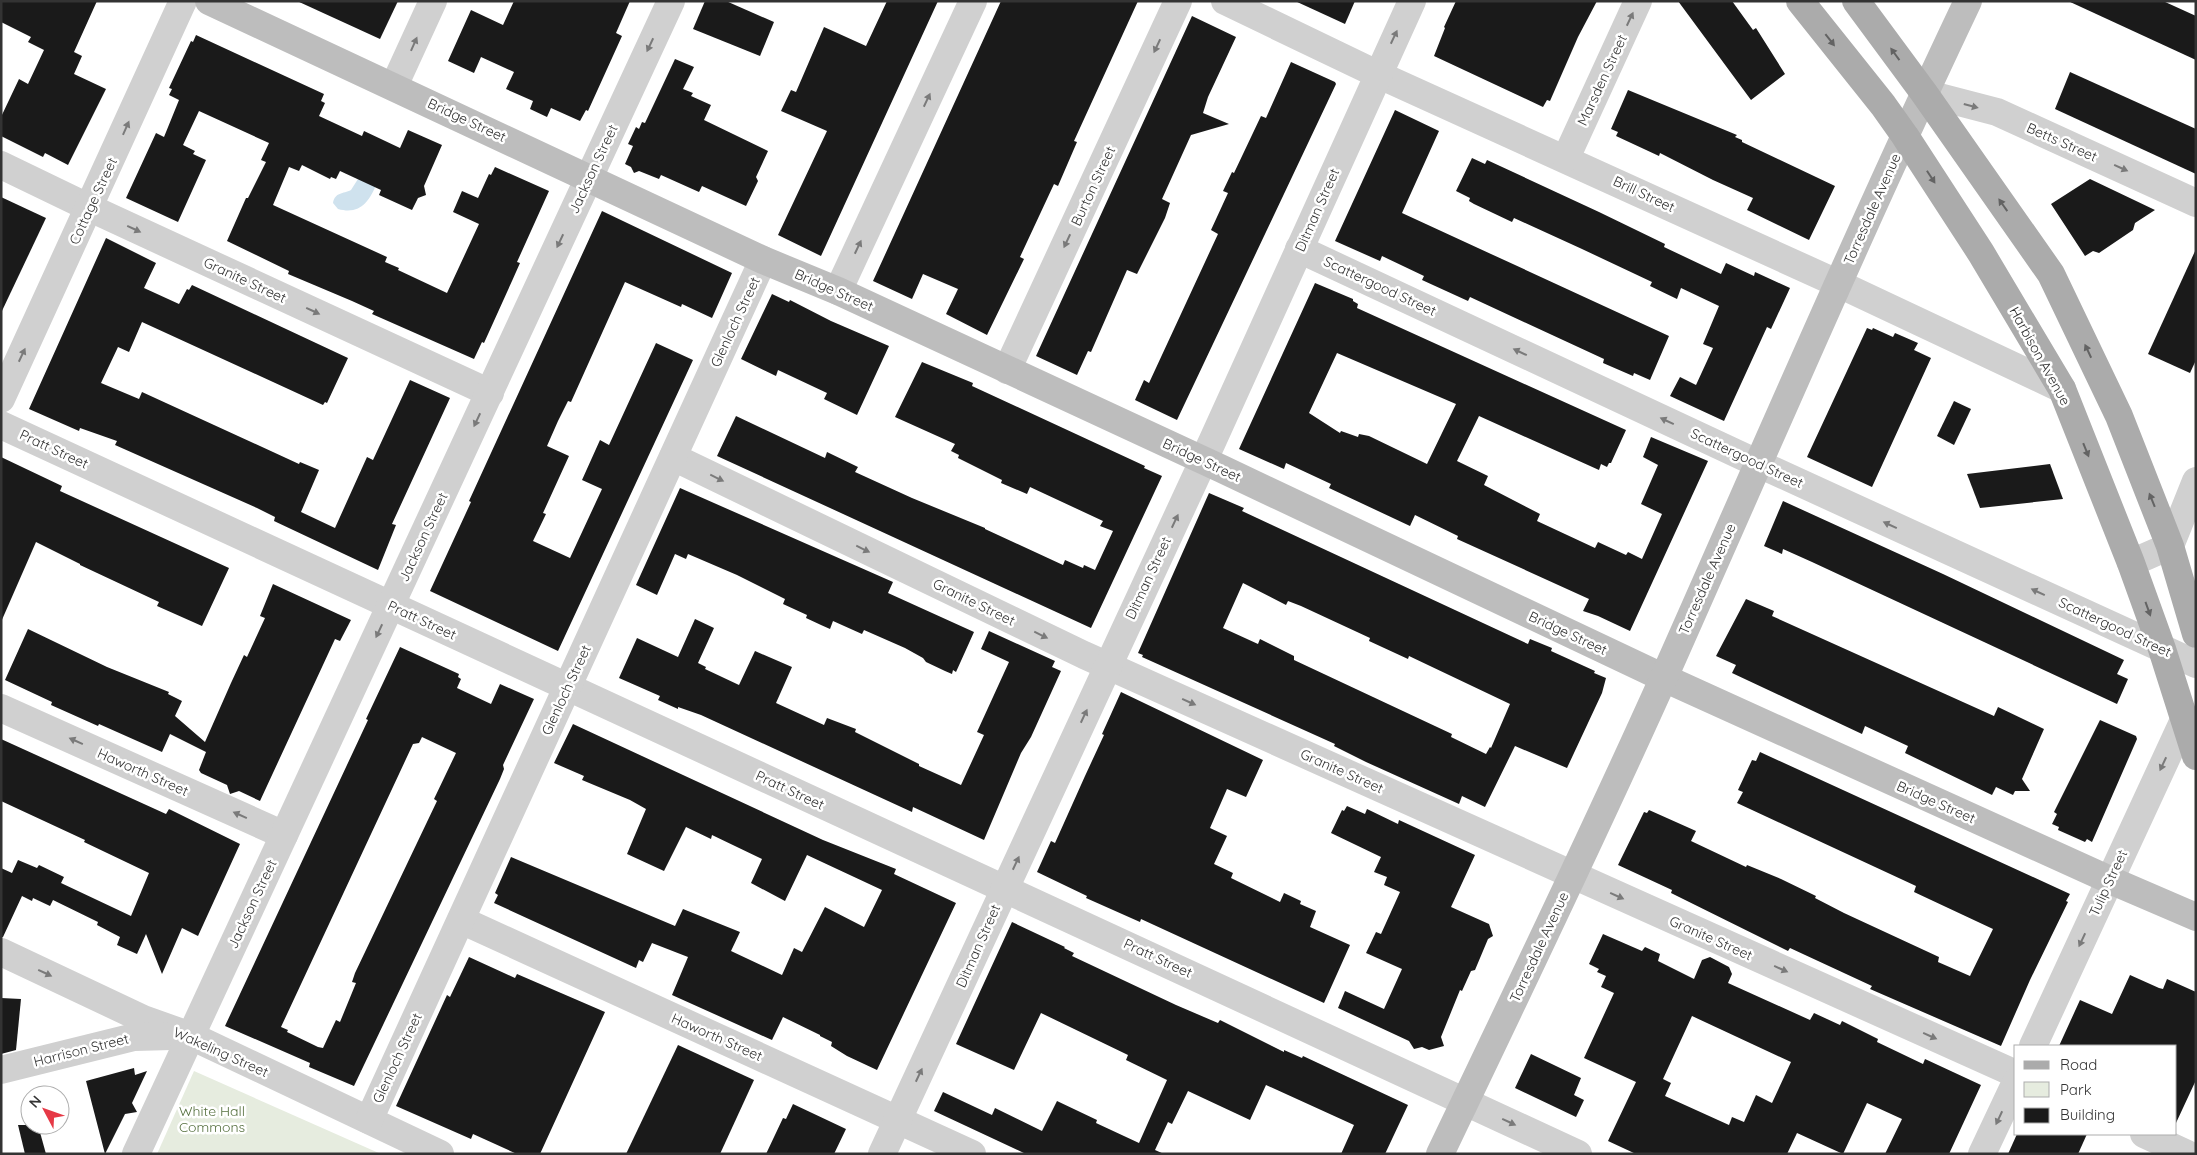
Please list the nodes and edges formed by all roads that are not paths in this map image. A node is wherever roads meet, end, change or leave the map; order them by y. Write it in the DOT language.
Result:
graph roads {
  1 [pos="184,1"];
  2 [pos="209,1"];
  3 [pos="433,1"];
  4 [pos="671,1"];
  5 [pos="973,1"];
  6 [pos="1178,1"];
  7 [pos="1225,1"];
  8 [pos="1412,1"];
  9 [pos="1638,1"];
  10 [pos="1800,1"];
  11 [pos="1856,1"];
  12 [pos="1968,1"];
  13 [pos="1377,74"];
  14 [pos="394,86"];
  15 [pos="1924,93"];
  16 [pos="1905,136"];
  17 [pos="1566,158"];
  18 [pos="1,164"];
  19 [pos="589,178"];
  20 [pos="2196,203"];
  21 [pos="90,208"];
  22 [pos="1299,248"];
  23 [pos="763,260"];
  24 [pos="1839,284"];
  25 [pos="838,291"];
  26 [pos="1007,370"];
  27 [pos="2062,389"];
  28 [pos="490,392"];
  29 [pos="1,399"];
  30 [pos="1,425"];
  31 [pos="673,457"];
  32 [pos="1203,460"];
  33 [pos="1759,464"];
  34 [pos="2196,481"];
  35 [pos="2170,546"];
  36 [pos="2131,563"];
  37 [pos="391,605"];
  38 [pos="2196,634"];
  39 [pos="2162,649"];
  40 [pos="2196,664"];
  41 [pos="1108,665"];
  42 [pos="1664,678"];
  43 [pos="567,688"];
  44 [pos="1,708"];
  45 [pos="2184,720"];
  46 [pos="2196,756"];
  47 [pos="284,835"];
  48 [pos="1572,876"];
  49 [pos="2110,880"];
  50 [pos="1004,887"];
  51 [pos="2196,917"];
  52 [pos="461,920"];
  53 [pos="1,952"];
  54 [pos="191,1036"];
  55 [pos="2033,1045"];
  56 [pos="1,1070"];
  57 [pos="2014,1073"];
  58 [pos="2014,1086"];
  59 [pos="1465,1101"];
  60 [pos="899,1119"];
  61 [pos="369,1120"];
  62 [pos="2146,1135"];
  63 [pos="136,1154"];
  64 [pos="440,1154"];
  65 [pos="882,1154"];
  66 [pos="972,1154"];
  67 [pos="1440,1154"];
  68 [pos="1578,1154"];
  69 [pos="1982,1154"];
  70 [pos="2187,1154"];
  21 -- 1 [label="street, Cottage Street, one-way"];
  2 -- 14 [label="main road, Bridge Street"];
  14 -- 3 [label="street, one-way"];
  4 -- 19 [label="street, Jackson Street, one-way"];
  25 -- 5 [label="street, one-way"];
  6 -- 26 [label="street, Burton Street, one-way"];
  7 -- 13 [label="street, Brill Street"];
  13 -- 8 [label="street, Ditman Street, one-way"];
  17 -- 9 [label="street, Marsden Street, one-way"];
  10 -- 16 [label="main road, Harbison Avenue, one-way"];
  15 -- 11 [label="main road, one-way"];
  12 -- 15 [label="main road, Torresdale Avenue"];
  13 -- 17 [label="street, Brill Street"];
  13 -- 22 [label="street, Ditman Street"];
  14 -- 19 [label="main road, Bridge Street"];
  15 -- 16 [label="main road, Torresdale Avenue"];
  15 -- 20 [label="street, Betts Street, one-way"];
  35 -- 15 [label="main road, one-way"];
  16 -- 24 [label="main road, Torresdale Avenue"];
  16 -- 27 [label="main road, Harbison Avenue, one-way"];
  17 -- 24 [label="street, Brill Street"];
  18 -- 21 [label="street, Granite Street"];
  19 -- 23 [label="main road, Bridge Street"];
  19 -- 28 [label="street, Jackson Street, one-way"];
  21 -- 28 [label="street, Granite Street, one-way"];
  29 -- 21 [label="street, Cottage Street, one-way"];
  22 -- 32 [label="street, Ditman Street"];
  33 -- 22 [label="street, Scattergood Street, one-way"];
  23 -- 25 [label="main road, Bridge Street"];
  23 -- 31 [label="street, Glenloch Street"];
  24 -- 27 [label="street, Brill Street"];
  24 -- 33 [label="main road, Torresdale Avenue"];
  25 -- 26 [label="main road, Bridge Street"];
  26 -- 32 [label="main road, Bridge Street"];
  27 -- 36 [label="main road, Harbison Avenue, one-way"];
  28 -- 37 [label="street, Jackson Street, one-way"];
  30 -- 37 [label="street, Pratt Street"];
  31 -- 41 [label="street, Granite Street, one-way"];
  31 -- 43 [label="street, Glenloch Street"];
  41 -- 32 [label="street, Ditman Street, one-way"];
  32 -- 42 [label="main road, Bridge Street"];
  39 -- 33 [label="street, Scattergood Street, one-way"];
  33 -- 42 [label="main road, Torresdale Avenue"];
  34 -- 35 [label="street"];
  35 -- 36 [label="street"];
  35 -- 38 [label="main road"];
  36 -- 39 [label="main road, Harbison Avenue, one-way"];
  37 -- 43 [label="street, Pratt Street"];
  37 -- 47 [label="street, Jackson Street, one-way"];
  39 -- 40 [label="street, Scattergood Street"];
  39 -- 45 [label="main road, Harbison Avenue"];
  41 -- 48 [label="street, Granite Street, one-way"];
  50 -- 41 [label="street, Ditman Street, one-way"];
  42 -- 48 [label="main road, Torresdale Avenue"];
  42 -- 49 [label="main road, Bridge Street"];
  43 -- 50 [label="street, Pratt Street"];
  43 -- 52 [label="street, Glenloch Street"];
  47 -- 44 [label="street, Haworth Street, one-way"];
  45 -- 46 [label="main road, Harbison Avenue"];
  45 -- 49 [label="street, Tulip Street, one-way"];
  47 -- 54 [label="street, Jackson Street"];
  48 -- 57 [label="street, Granite Street, one-way"];
  48 -- 59 [label="main road, Torresdale Avenue"];
  49 -- 51 [label="main road, Bridge Street"];
  49 -- 55 [label="street, Tulip Street, one-way"];
  50 -- 59 [label="street, Pratt Street"];
  60 -- 50 [label="street, Ditman Street, one-way"];
  52 -- 60 [label="street, Haworth Street"];
  52 -- 61 [label="street, Glenloch Street"];
  53 -- 54 [label="street, Wakeling Street, one-way"];
  54 -- 56 [label="street, Harrison Street"];
  54 -- 61 [label="street, Wakeling Street"];
  54 -- 63 [label="street, Jackson Street"];
  58 -- 69 [label="street, one-way"];
  59 -- 67 [label="main road, Torresdale Avenue"];
  59 -- 68 [label="street, Pratt Street, one-way"];
  60 -- 65 [label="street, Ditman Street"];
  60 -- 66 [label="street, Haworth Street"];
  61 -- 64 [label="street, Wakeling Street"];
  62 -- 70 [label="street"];
}
